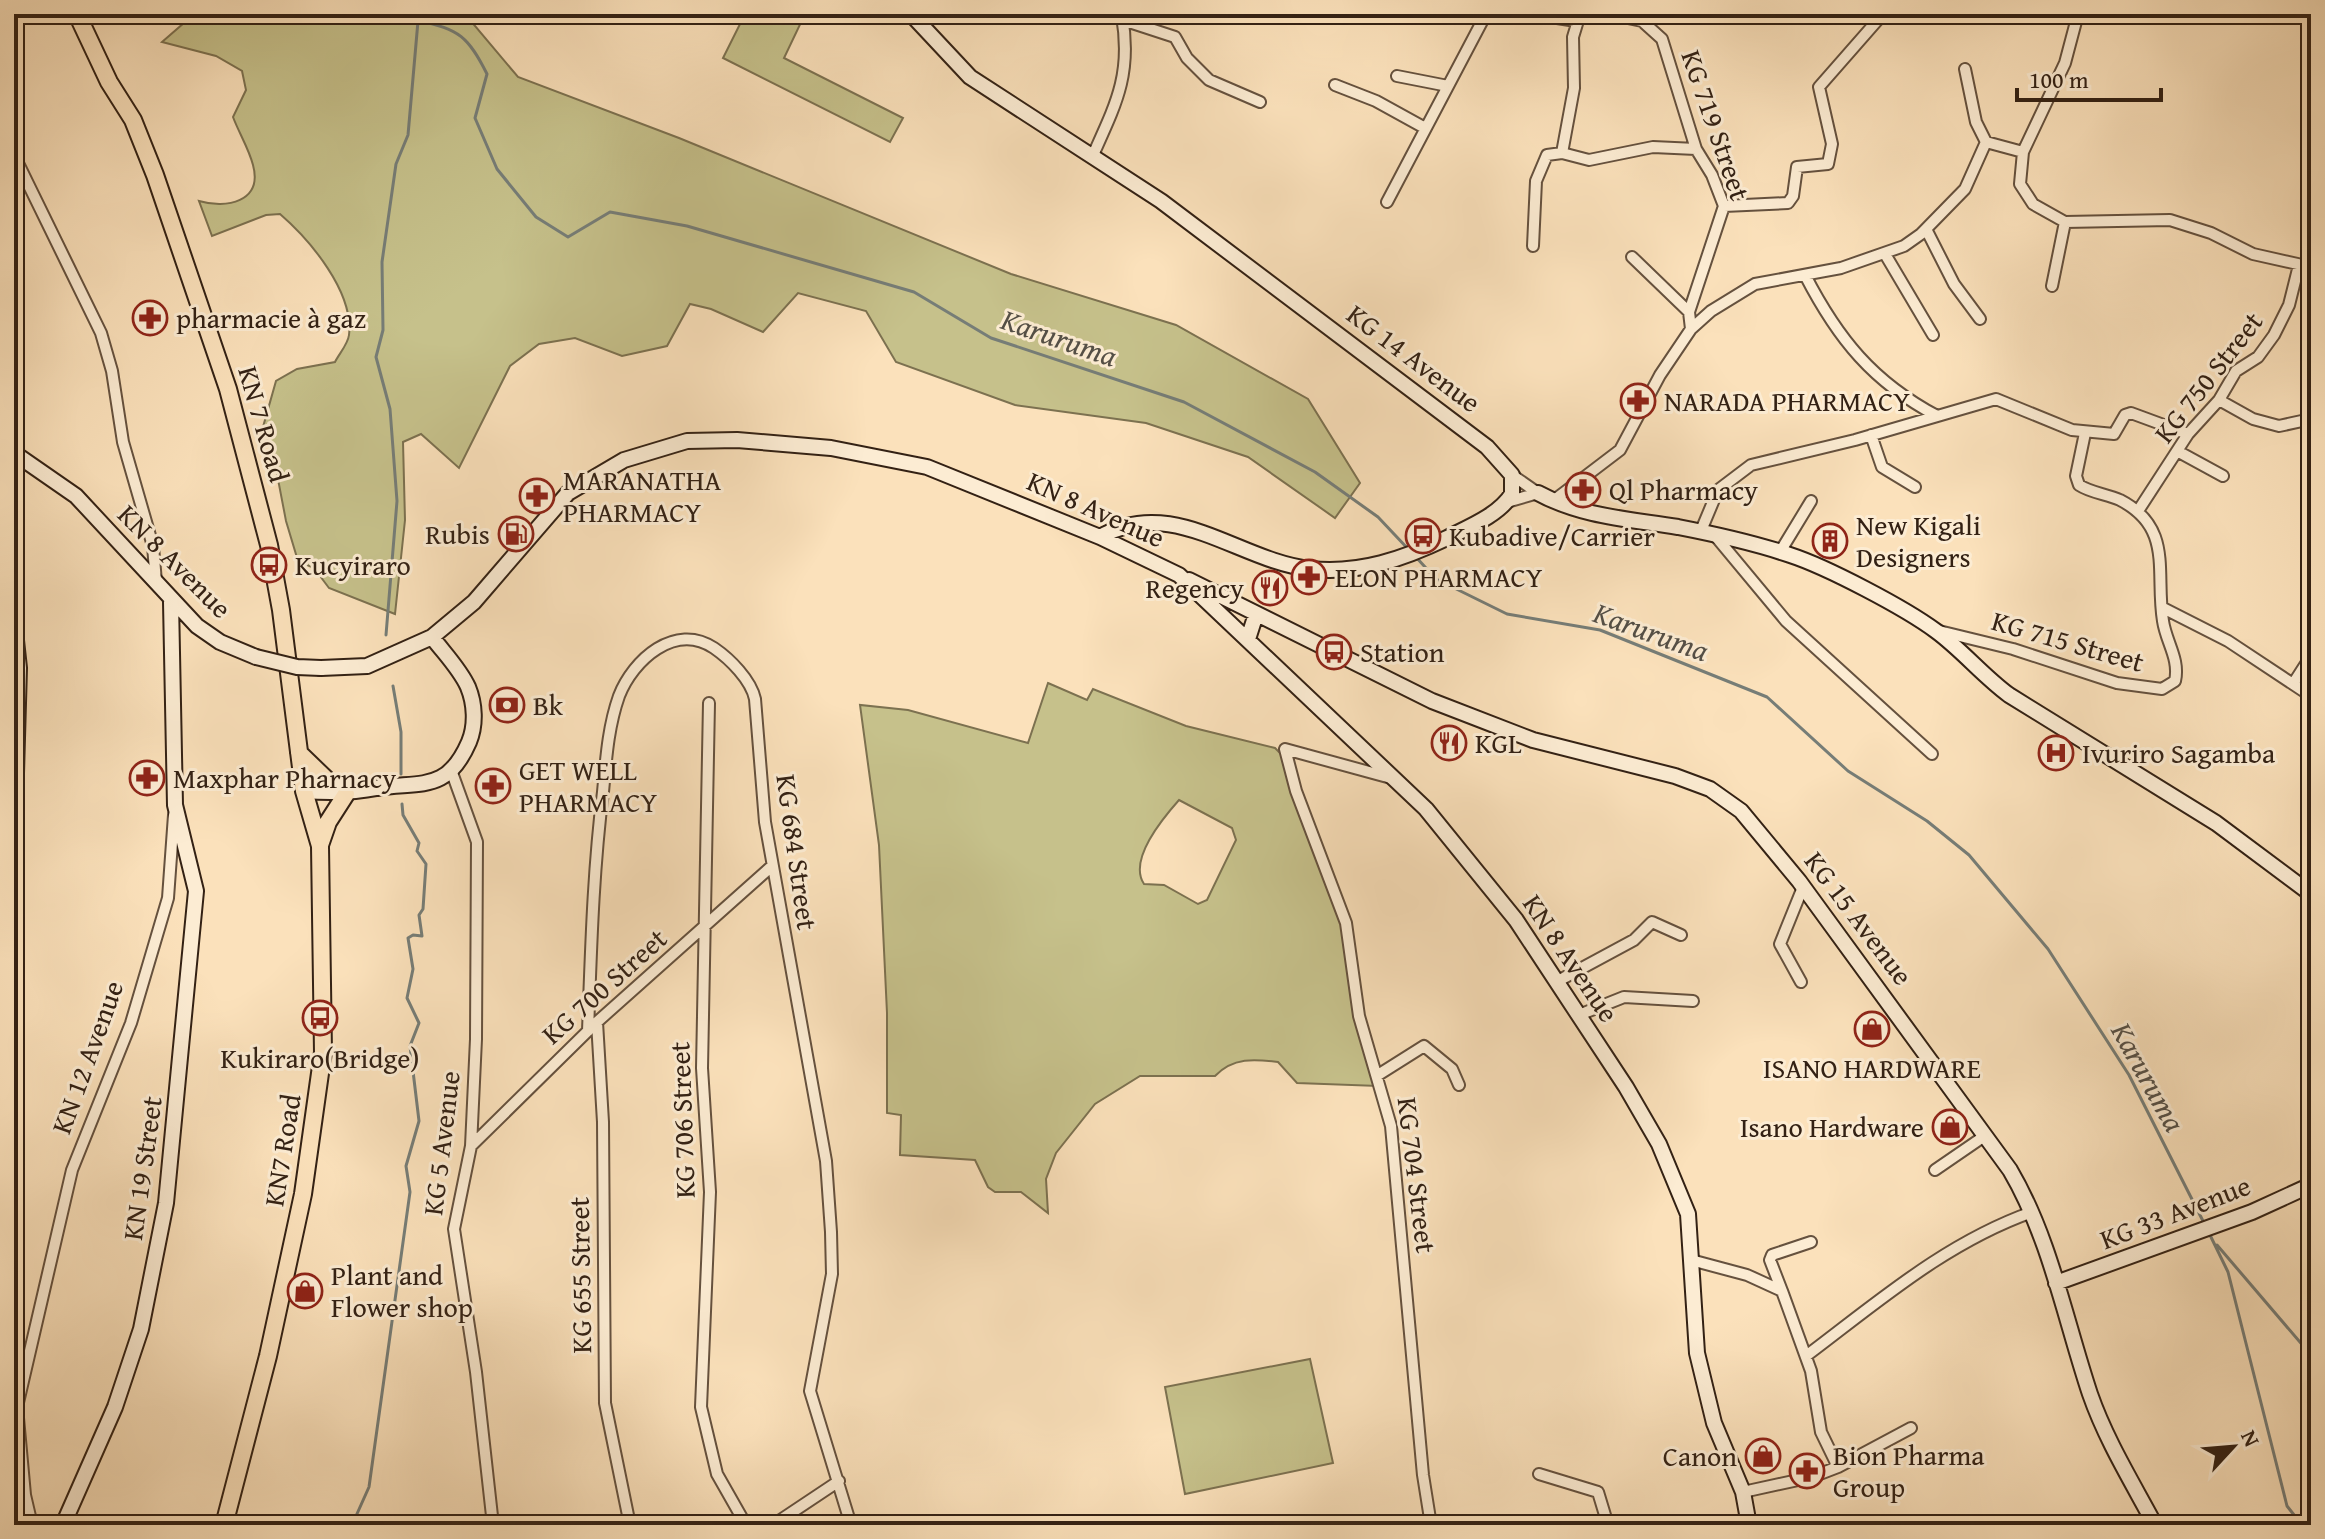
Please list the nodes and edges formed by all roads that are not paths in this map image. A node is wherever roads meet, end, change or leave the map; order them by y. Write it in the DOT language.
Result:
graph roads {
  1 [pos="77,14"];
  2 [pos="911,14"];
  3 [pos="1486,14"];
  4 [pos="1532,14"];
  5 [pos="1609,14"];
  6 [pos="1883,14"];
  7 [pos="2078,14"];
  8 [pos="1122,17"];
  9 [pos="1578,18"];
  10 [pos="1965,69"];
  11 [pos="1397,76"];
  12 [pos="1335,85"];
  13 [pos="1448,86"];
  14 [pos="1260,102"];
  15 [pos="1425,128"];
  16 [pos="1986,142"];
  17 [pos="1696,149"];
  18 [pos="2023,152"];
  19 [pos="1562,153"];
  20 [pos="14,155"];
  21 [pos="1093,155"];
  22 [pos="1387,202"];
  23 [pos="1724,206"];
  24 [pos="2065,222"];
  25 [pos="1926,229"];
  26 [pos="1533,246"];
  27 [pos="1885,254"];
  28 [pos="1632,257"];
  29 [pos="2305,266"];
  30 [pos="1805,275"];
  31 [pos="2052,286"];
  32 [pos="1689,312"];
  33 [pos="1980,319"];
  34 [pos="1691,329"];
  35 [pos="1933,335"];
  36 [pos="2219,400"];
  37 [pos="1937,416"];
  38 [pos="2311,419"];
  39 [pos="2085,433"];
  40 [pos="2188,434"];
  41 [pos="1871,435"];
  42 [pos="2179,452"];
  43 [pos="14,453"];
  44 [pos="1512,475"];
  45 [pos="2223,476"];
  46 [pos="1915,487"];
  47 [pos="1538,493"];
  48 [pos="1553,501"];
  49 [pos="1811,501"];
  50 [pos="1507,502"];
  51 [pos="2138,511"];
  52 [pos="1700,533"];
  53 [pos="1100,537"];
  54 [pos="1717,538"];
  55 [pos="1780,552"];
  56 [pos="1179,575"];
  57 [pos="156,582"];
  58 [pos="171,602"];
  59 [pos="1239,602"];
  60 [pos="2163,608"];
  61 [pos="1218,612"];
  62 [pos="1259,614"];
  63 [pos="14,622"];
  64 [pos="1231,625"];
  65 [pos="197,626"];
  66 [pos="1937,631"];
  67 [pos="432,637"];
  68 [pos="171,639"];
  69 [pos="1248,639"];
  70 [pos="2311,656"];
  71 [pos="2293,684"];
  72 [pos="2311,696"];
  73 [pos="709,703"];
  74 [pos="298,752"];
  75 [pos="1932,754"];
  76 [pos="451,770"];
  77 [pos="1391,778"];
  78 [pos="327,780"];
  79 [pos="303,785"];
  80 [pos="376,789"];
  81 [pos="346,794"];
  82 [pos="175,805"];
  83 [pos="14,843"];
  84 [pos="320,846"];
  85 [pos="772,866"];
  86 [pos="1803,887"];
  87 [pos="2311,894"];
  88 [pos="705,927"];
  89 [pos="1681,935"];
  90 [pos="1558,981"];
  91 [pos="1801,982"];
  92 [pos="1693,1001"];
  93 [pos="1579,1015"];
  94 [pos="597,1022"];
  95 [pos="588,1031"];
  96 [pos="1378,1075"];
  97 [pos="1459,1085"];
  98 [pos="1986,1135"];
  99 [pos="471,1146"];
  100 [pos="1935,1170"];
  101 [pos="2311,1185"];
  102 [pos="2032,1212"];
  103 [pos="1811,1242"];
  104 [pos="1691,1260"];
  105 [pos="2056,1283"];
  106 [pos="1782,1291"];
  107 [pos="1806,1356"];
  108 [pos="1911,1428"];
  109 [pos="1838,1467"];
  110 [pos="1539,1474"];
  111 [pos="839,1481"];
  112 [pos="1743,1492"];
  113 [pos="32,1525"];
  114 [pos="63,1525"];
  115 [pos="224,1525"];
  116 [pos="493,1525"];
  117 [pos="630,1525"];
  118 [pos="746,1525"];
  119 [pos="773,1525"];
  120 [pos="851,1525"];
  121 [pos="1431,1525"];
  122 [pos="1608,1525"];
  123 [pos="1749,1525"];
  124 [pos="2155,1525"];
  1 -- 74 [label="main road, KN 7 Road"];
  2 -- 21 [label="main road, KG 14 Avenue"];
  3 -- 13 [label="street"];
  4 -- 9 [label="street"];
  5 -- 17 [label="street, KG 719 Street"];
  6 -- 23 [label="street"];
  7 -- 18 [label="street"];
  8 -- 14 [label="street"];
  8 -- 21 [label="street"];
  9 -- 19 [label="street"];
  10 -- 16 [label="street"];
  11 -- 13 [label="street"];
  12 -- 15 [label="street"];
  13 -- 15 [label="street"];
  15 -- 22 [label="street"];
  16 -- 18 [label="street"];
  16 -- 25 [label="street"];
  17 -- 19 [label="street"];
  17 -- 23 [label="street, KG 719 Street"];
  18 -- 24 [label="street"];
  19 -- 26 [label="street"];
  20 -- 57 [label="street"];
  21 -- 44 [label="main road, KG 14 Avenue"];
  23 -- 32 [label="street, KG 719 Street"];
  24 -- 29 [label="street"];
  24 -- 31 [label="street"];
  25 -- 27 [label="street"];
  25 -- 33 [label="street"];
  27 -- 30 [label="street"];
  27 -- 35 [label="street"];
  28 -- 32 [label="street"];
  29 -- 36 [label="street, KG 750 Street"];
  30 -- 34 [label="street"];
  30 -- 37 [label="street"];
  32 -- 34 [label="street, KG 719 Street"];
  34 -- 48 [label="street"];
  36 -- 38 [label="street"];
  36 -- 40 [label="street, KG 750 Street"];
  37 -- 39 [label="street"];
  37 -- 41 [label="street"];
  39 -- 40 [label="street"];
  39 -- 51 [label="street"];
  40 -- 42 [label="street, KG 750 Street"];
  41 -- 46 [label="street"];
  41 -- 52 [label="street"];
  42 -- 45 [label="street"];
  42 -- 51 [label="street, KG 750 Street"];
  43 -- 57 [label="main road, KN 8 Avenue"];
  44 -- 47 [label="street"];
  44 -- 50 [label="main road"];
  47 -- 48 [label="main road"];
  47 -- 50 [label="street"];
  48 -- 52 [label="main road"];
  49 -- 55 [label="street"];
  50 -- 53 [label="main road"];
  51 -- 60 [label="street, KG 715 Street"];
  52 -- 54 [label="main road"];
  53 -- 56 [label="main road, KN 8 Avenue"];
  53 -- 67 [label="main road, KN 8 Avenue"];
  54 -- 55 [label="main road"];
  54 -- 75 [label="street"];
  55 -- 66 [label="main road"];
  56 -- 59 [label="main road, KG 15 Avenue"];
  56 -- 61 [label="main road, KN 8 Avenue"];
  57 -- 58 [label="main road, KN 8 Avenue"];
  58 -- 65 [label="main road, KN 8 Avenue"];
  58 -- 68 [label="main road, KN 12 Avenue"];
  59 -- 61 [label="main road"];
  59 -- 62 [label="main road, KG 15 Avenue"];
  60 -- 66 [label="street, KG 715 Street"];
  60 -- 71 [label="street"];
  61 -- 64 [label="main road, KN 8 Avenue"];
  62 -- 64 [label="main road"];
  62 -- 69 [label="main road"];
  62 -- 86 [label="main road, KG 15 Avenue"];
  63 -- 83 [label="main road"];
  64 -- 69 [label="main road, KN 8 Avenue"];
  65 -- 67 [label="main road, KN 8 Avenue, bridge"];
  65 -- 68 [label="main road"];
  66 -- 87 [label="main road"];
  67 -- 76 [label="main road"];
  68 -- 82 [label="main road, KN 12 Avenue"];
  69 -- 77 [label="main road, KN 8 Avenue"];
  70 -- 71 [label="street"];
  71 -- 72 [label="street"];
  73 -- 88 [label="street, KG 706 Street"];
  74 -- 78 [label="main road"];
  74 -- 79 [label="main road, KN 7 Road"];
  76 -- 80 [label="main road"];
  76 -- 99 [label="street, KG 5 Avenue"];
  77 -- 90 [label="main road, KN 8 Avenue"];
  77 -- 96 [label="street, KG 704 Street"];
  78 -- 79 [label="main road"];
  78 -- 80 [label="main road"];
  79 -- 81 [label="main road"];
  79 -- 84 [label="main road, KN7 Road"];
  80 -- 81 [label="main road"];
  81 -- 84 [label="main road"];
  82 -- 113 [label="street, KN 12 Avenue"];
  82 -- 114 [label="main road, KN 19 Street"];
  84 -- 115 [label="main road, KN7 Road"];
  85 -- 88 [label="street, KG 700 Street"];
  85 -- 95 [label="street, KG 684 Street"];
  85 -- 111 [label="street, KG 684 Street"];
  86 -- 91 [label="street"];
  86 -- 98 [label="main road, KG 15 Avenue"];
  88 -- 94 [label="street, KG 700 Street"];
  88 -- 118 [label="street, KG 706 Street"];
  89 -- 90 [label="street"];
  90 -- 93 [label="main road, KN 8 Avenue"];
  92 -- 93 [label="street"];
  93 -- 104 [label="main road, KN 8 Avenue"];
  94 -- 95 [label="street, KG 700 Street"];
  94 -- 117 [label="street, KG 655 Street"];
  95 -- 99 [label="street, KG 700 Street"];
  96 -- 97 [label="street"];
  96 -- 121 [label="street, KG 704 Street"];
  98 -- 100 [label="street"];
  98 -- 102 [label="main road, KG 15 Avenue"];
  99 -- 116 [label="street, KG 5 Avenue"];
  101 -- 105 [label="main road, KG 33 Avenue"];
  102 -- 105 [label="main road, KG 15 Avenue"];
  102 -- 107 [label="street"];
  103 -- 106 [label="street"];
  104 -- 106 [label="street"];
  104 -- 112 [label="main road, KN 8 Avenue"];
  105 -- 124 [label="main road, KG 15 Avenue"];
  106 -- 107 [label="street"];
  107 -- 109 [label="street"];
  108 -- 109 [label="street"];
  109 -- 112 [label="street"];
  110 -- 122 [label="street"];
  111 -- 119 [label="street"];
  111 -- 120 [label="street, KG 684 Street"];
  112 -- 123 [label="main road, KN 8 Avenue"];
}
